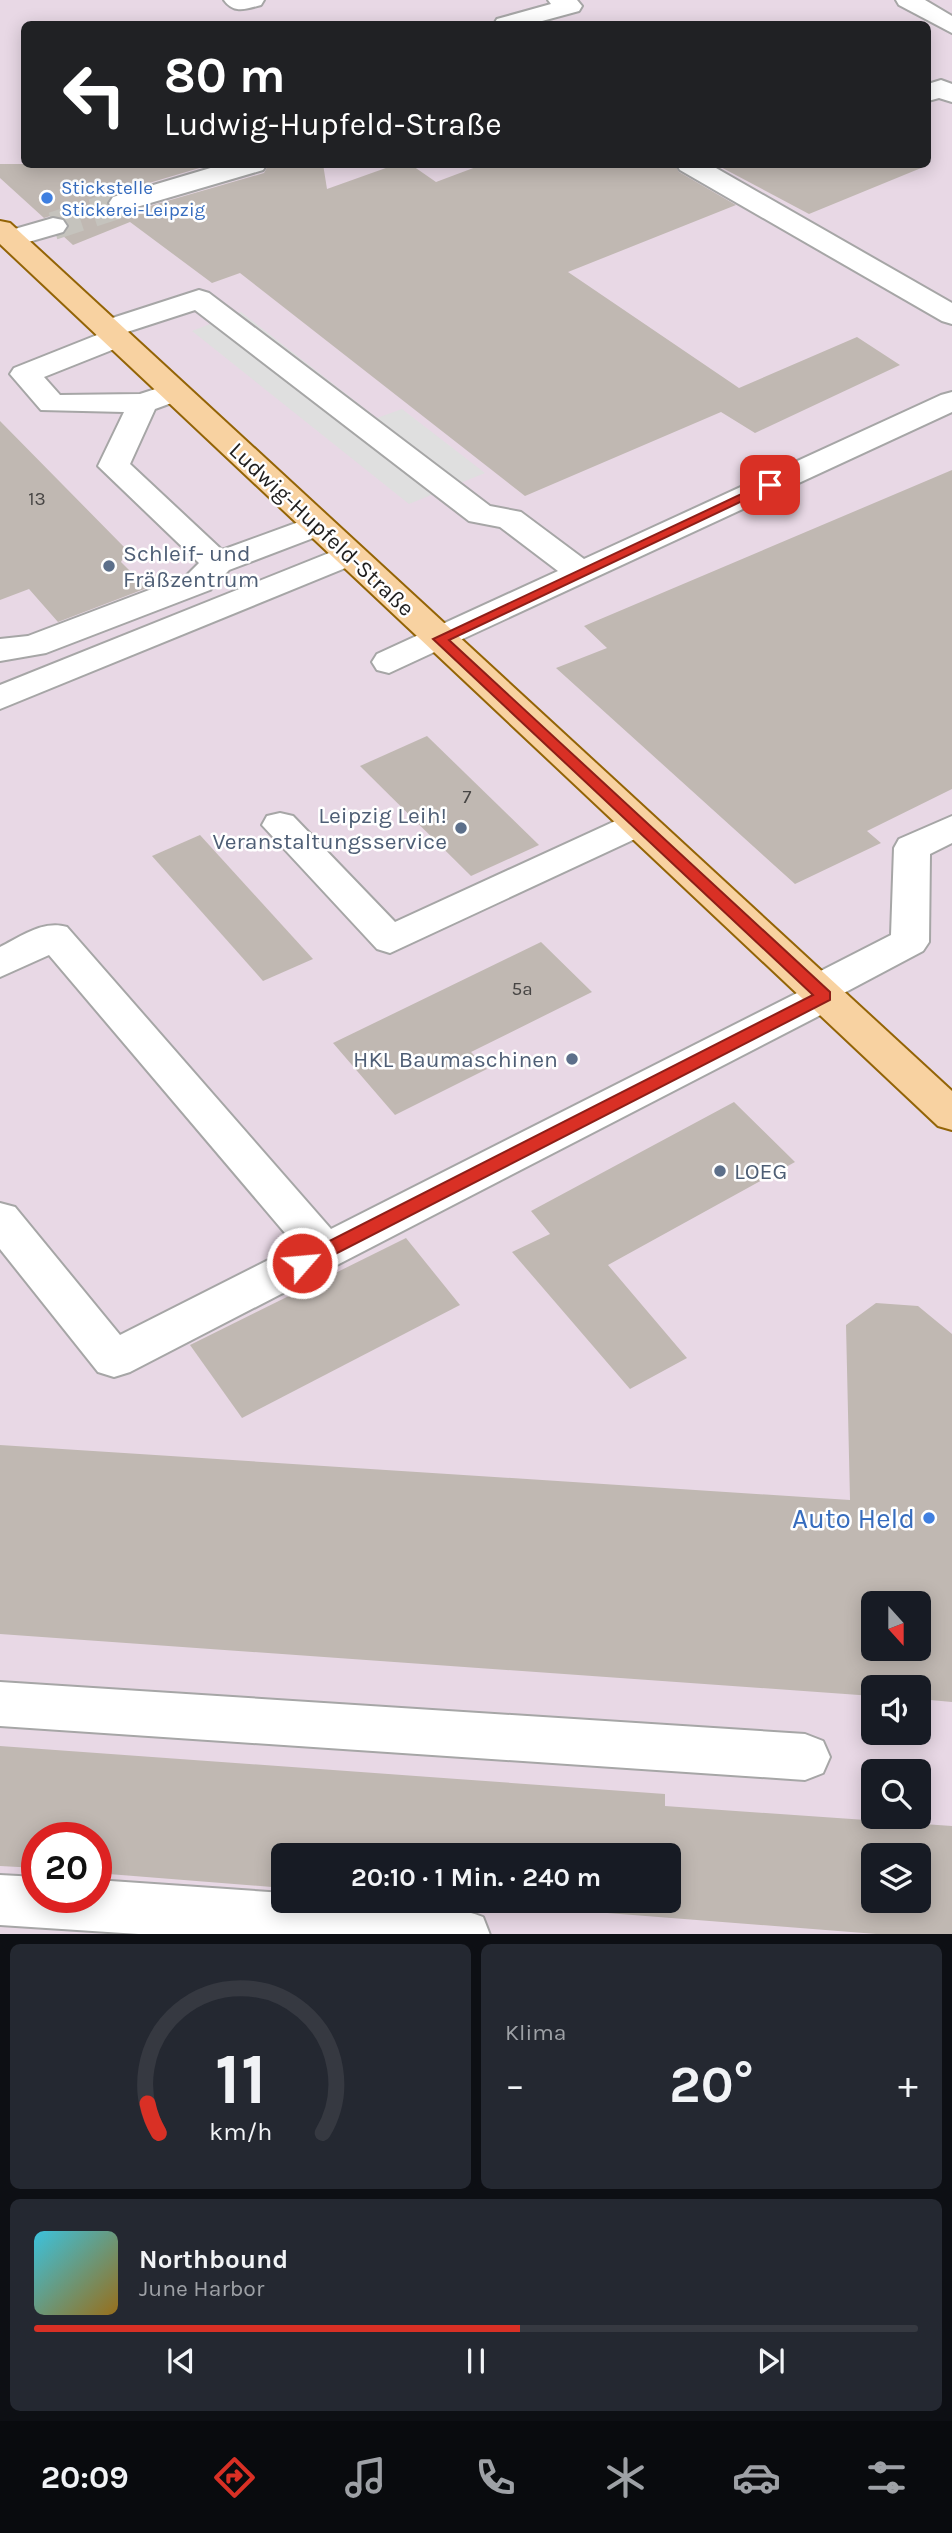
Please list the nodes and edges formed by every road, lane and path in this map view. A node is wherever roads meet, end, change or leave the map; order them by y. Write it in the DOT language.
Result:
graph roads {
  1 [pos="236,0"];
  2 [pos="252,0"];
  3 [pos="562,0"];
  4 [pos="908,0"];
  5 [pos="517,21"];
  6 [pos="952,26"];
  7 [pos="931,92"];
  8 [pos="952,93"];
  9 [pos="241,168"];
  10 [pos="696,168"];
  11 [pos="123,203"];
  12 [pos="52,226"];
  13 [pos="9,245"];
  14 [pos="952,315"];
  15 [pos="112,334"];
  16 [pos="12,376"];
  17 [pos="159,397"];
  18 [pos="952,401"];
  19 [pos="318,525"];
  20 [pos="349,555"];
  21 [pos="217,563"];
  22 [pos="582,573"];
  23 [pos="440,639"];
  24 [pos="0,650"];
  25 [pos="388,662"];
  26 [pos="0,698"];
  27 [pos="637,823"];
  28 [pos="280,825"];
  29 [pos="952,828"];
  30 [pos="0,963"];
  31 [pos="821,993"];
  32 [pos="952,1115"];
  33 [pos="0,1219"];
  34 [pos="325,1251"];
  35 [pos="0,1704"];
  36 [pos="805,1757"];
  37 [pos="0,1900"];
  38 [pos="182,1922"];
  39 [pos="464,1934"];
  1 -- 2 [label="lane"];
  3 -- 5 [label="lane"];
  4 -- 6 [label="lane"];
  7 -- 8 [label="lane"];
  9 -- 11 [label="lane"];
  10 -- 14 [label="lane"];
  12 -- 13 [label="lane"];
  13 -- 15 [label="main road, Ludwig-Hupfeld-Straße"];
  15 -- 16 [label="lane"];
  15 -- 17 [label="main road, Ludwig-Hupfeld-Straße"];
  15 -- 22 [label="lane"];
  16 -- 17 [label="lane"];
  17 -- 19 [label="main road, Ludwig-Hupfeld-Straße"];
  17 -- 21 [label="lane"];
  18 -- 22 [label="lane"];
  19 -- 20 [label="main road, Ludwig-Hupfeld-Straße"];
  19 -- 21 [label="lane"];
  20 -- 23 [label="main road, Ludwig-Hupfeld-Straße"];
  20 -- 26 [label="lane"];
  21 -- 24 [label="lane"];
  22 -- 23 [label="lane"];
  23 -- 25 [label="lane"];
  23 -- 27 [label="main road, Ludwig-Hupfeld-Straße"];
  27 -- 28 [label="lane"];
  27 -- 31 [label="main road, Ludwig-Hupfeld-Straße"];
  29 -- 31 [label="lane"];
  30 -- 34 [label="lane"];
  31 -- 32 [label="main road, Ludwig-Hupfeld-Straße"];
  31 -- 34 [label="lane"];
  33 -- 34 [label="lane"];
  35 -- 36 [label="lane"];
  37 -- 38 [label="lane"];
  38 -- 39 [label="lane"];
}
